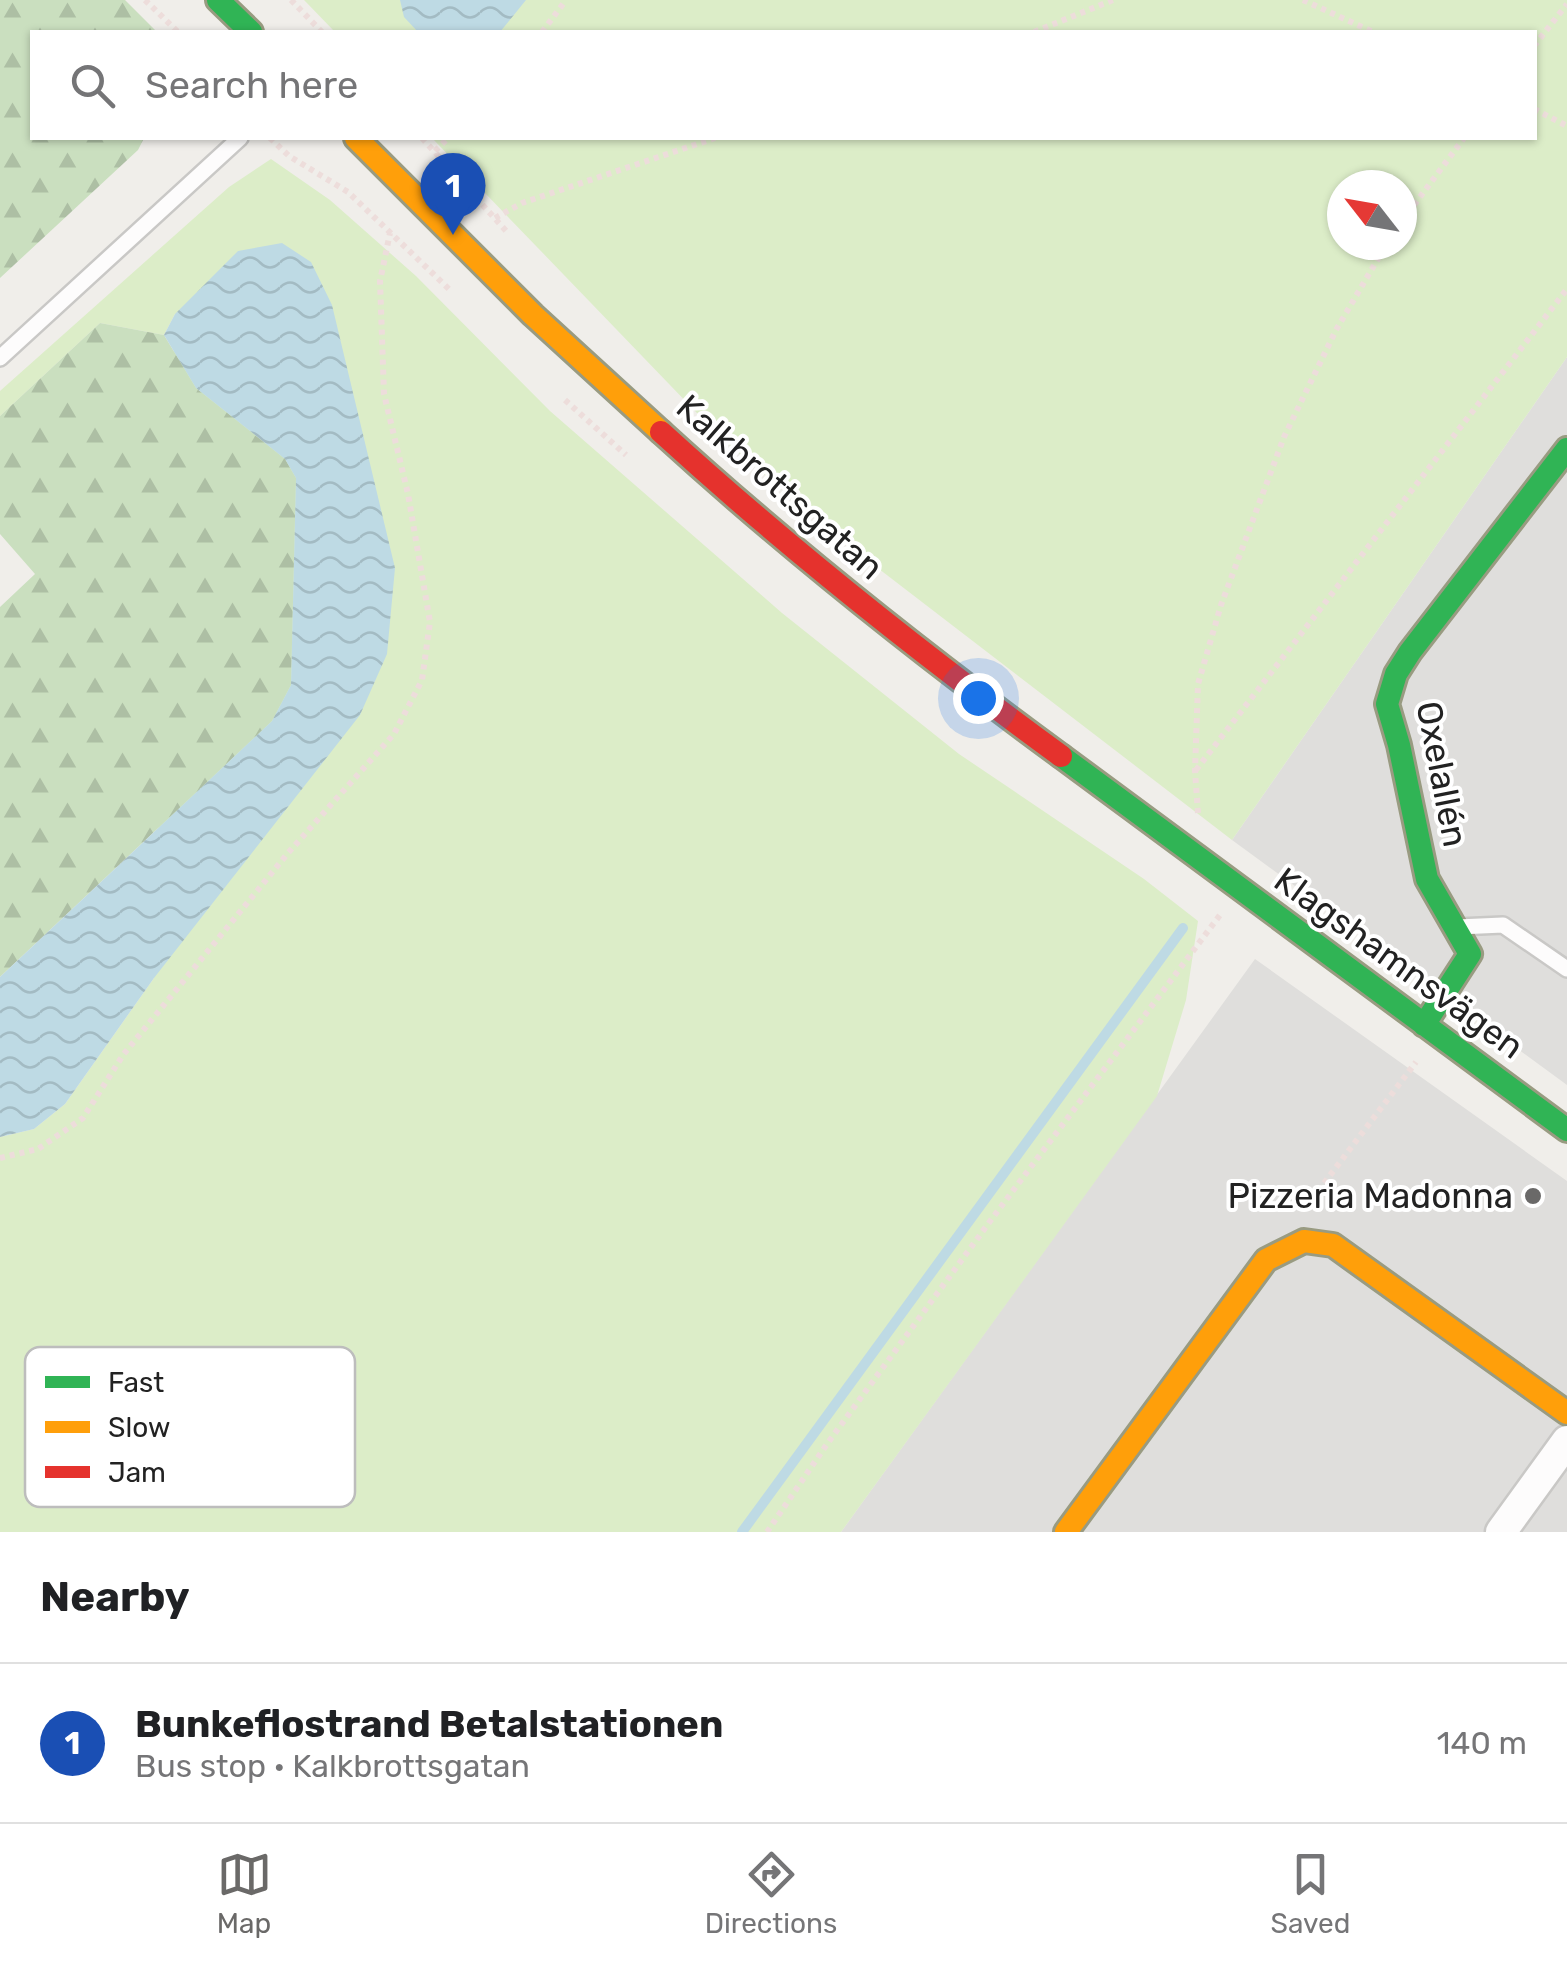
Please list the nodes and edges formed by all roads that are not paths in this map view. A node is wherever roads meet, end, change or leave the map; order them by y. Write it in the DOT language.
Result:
graph roads {
  1 [pos="218,0"];
  2 [pos="249,30"];
  3 [pos="238,140"];
  4 [pos="358,140"];
  5 [pos="0,358"];
  6 [pos="1567,448"];
  7 [pos="1190,853"];
  8 [pos="1454,927"];
  9 [pos="1567,969"];
  10 [pos="1424,1025"];
  11 [pos="1567,1130"];
  12 [pos="1567,1413"];
  13 [pos="1567,1441"];
  14 [pos="1066,1532"];
  15 [pos="1501,1532"];
  1 -- 2 [label="street"];
  3 -- 5 [label="lane"];
  4 -- 7 [label="street, Kalkbrottsgatan"];
  6 -- 8 [label="street, Oxelallén"];
  7 -- 10 [label="street, Klagshamnsvägen"];
  8 -- 9 [label="lane"];
  8 -- 10 [label="street, Oxelallén"];
  10 -- 11 [label="street, Klagshamnsvägen"];
  12 -- 14 [label="street"];
  13 -- 15 [label="street"];
}
